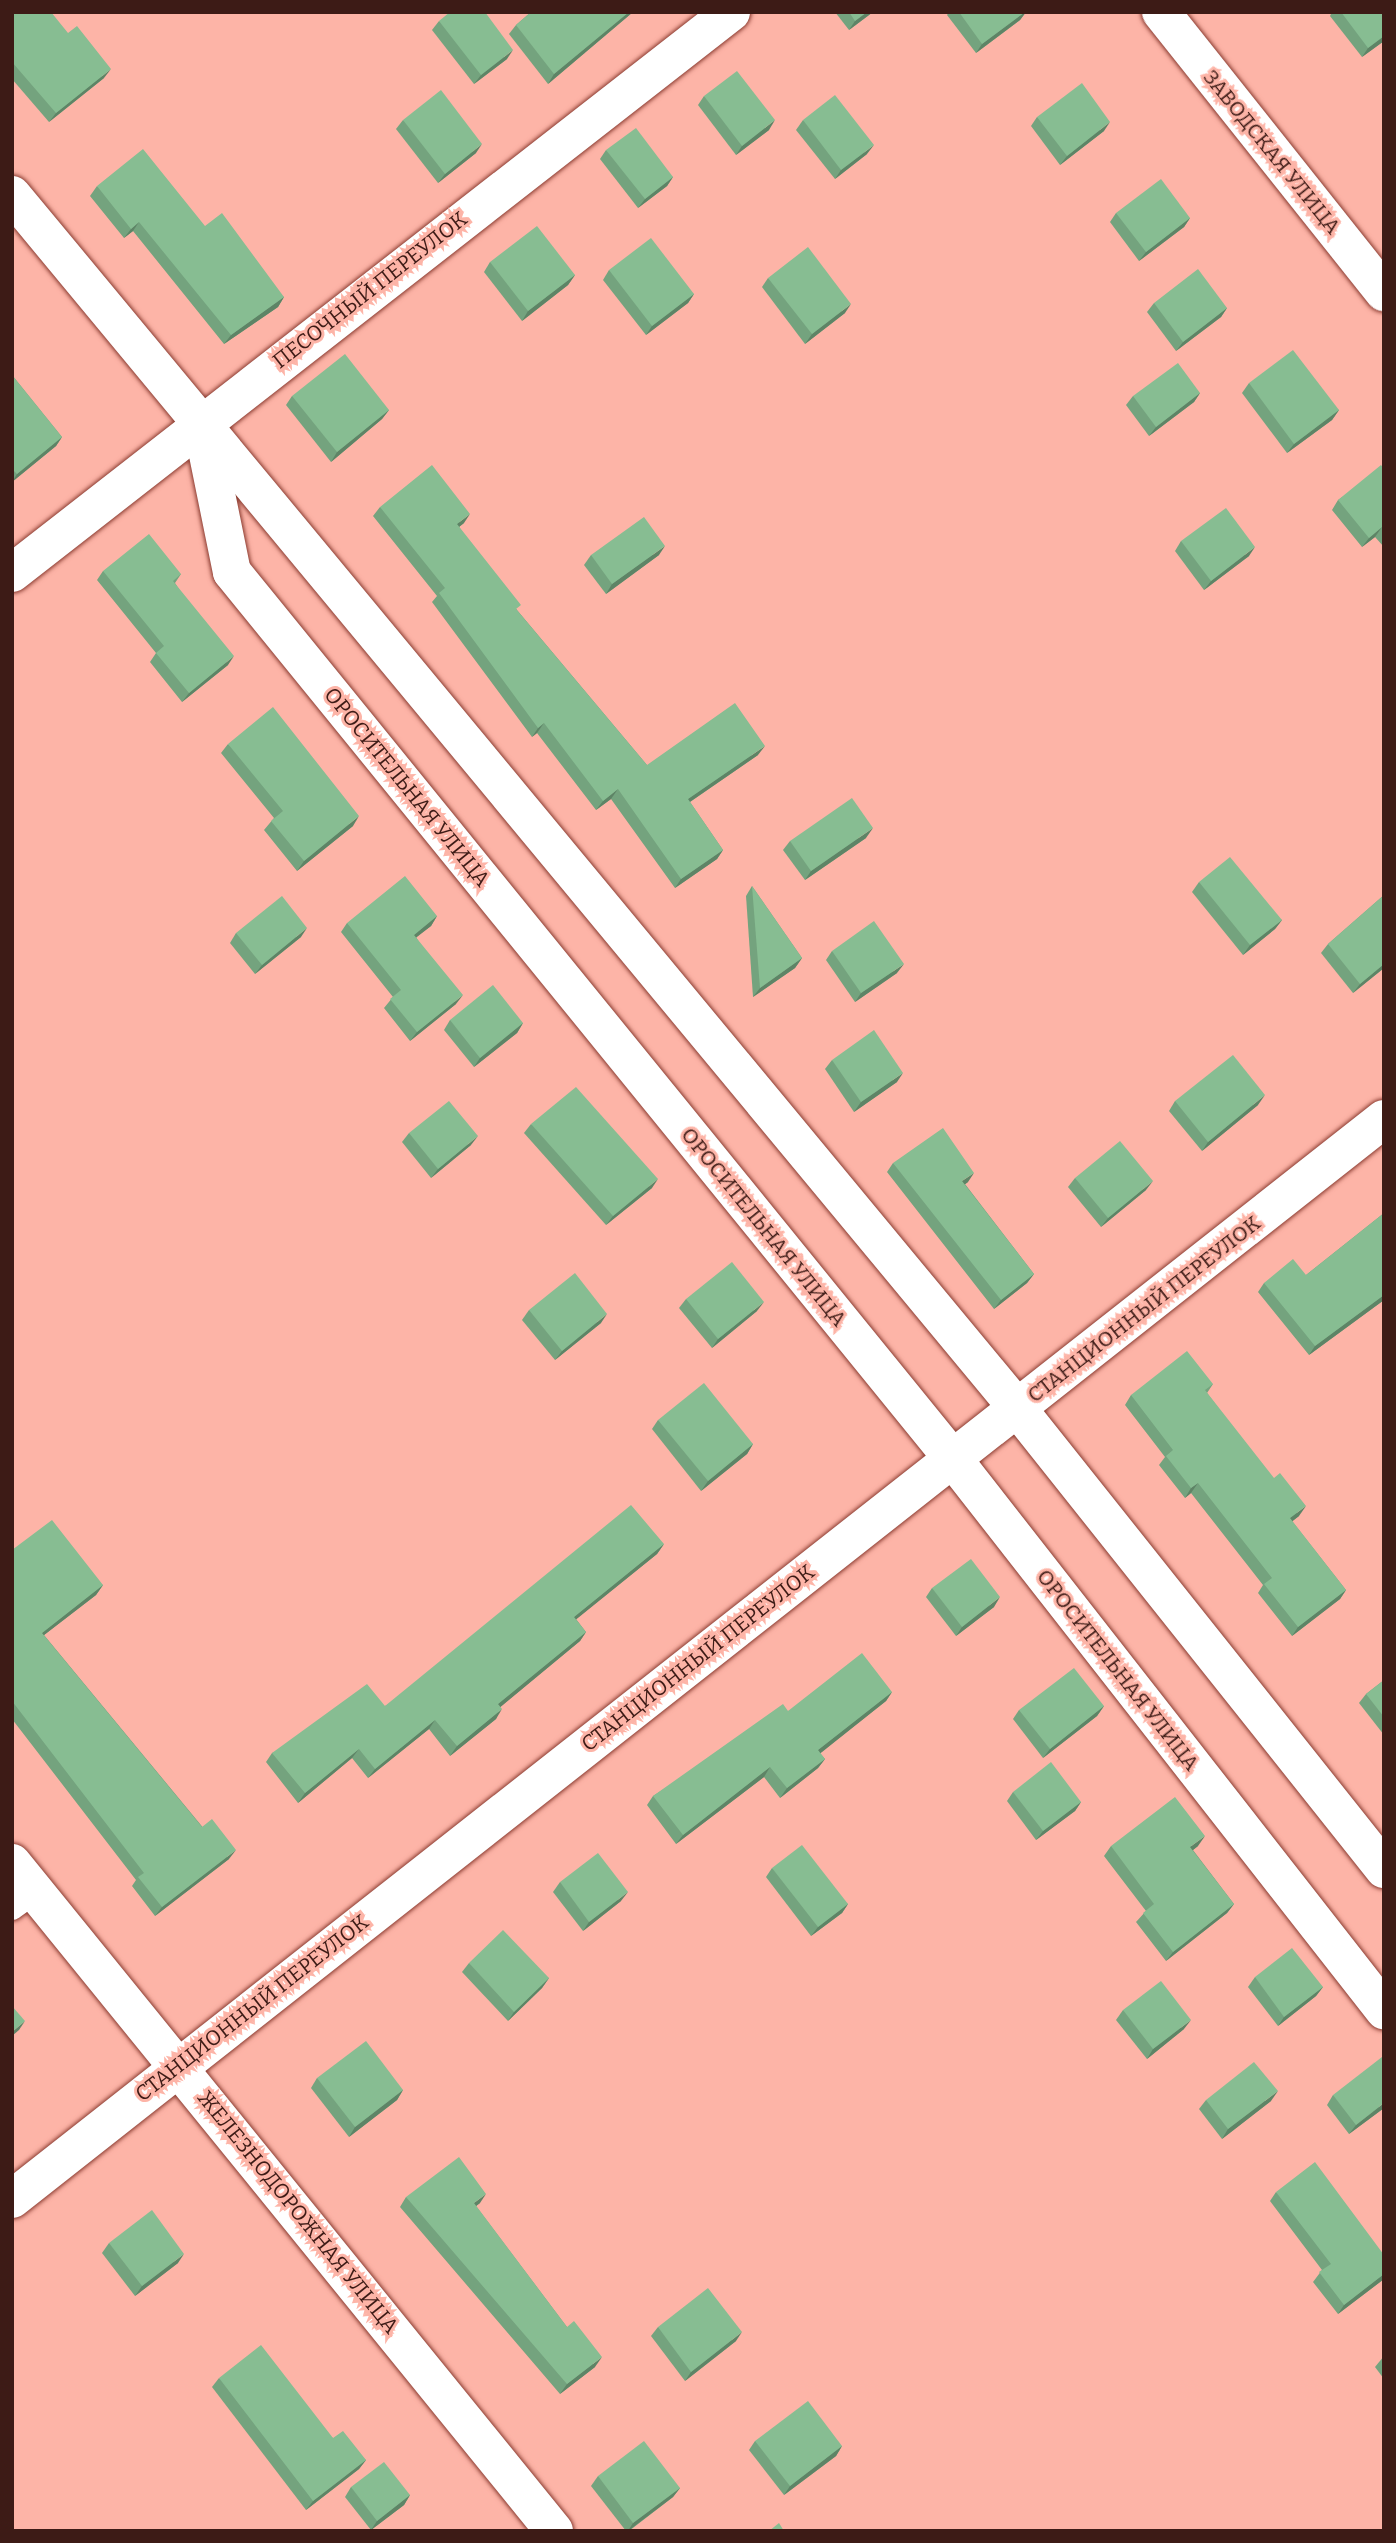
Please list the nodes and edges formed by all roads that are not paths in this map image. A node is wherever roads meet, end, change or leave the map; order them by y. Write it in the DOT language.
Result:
graph roads {
  1 [pos="731,12"];
  2 [pos="1161,12"];
  3 [pos="12,195"];
  4 [pos="1384,292"];
  5 [pos="201,421"];
  6 [pos="12,573"];
  7 [pos="1384,1119"];
  8 [pos="1018,1409"];
  9 [pos="953,1459"];
  10 [pos="1384,1869"];
  11 [pos="20,1887"];
  12 [pos="1384,2010"];
  13 [pos="179,2065"];
  14 [pos="12,2199"];
  15 [pos="554,2531"];
  1 -- 5 [label="street, ПЕСОЧНЫЙ ПЕРЕУЛОК"];
  2 -- 4 [label="street, ЗАВОДСКАЯ УЛИЦА"];
  3 -- 5 [label="street, ОРОСИТЕЛЬНАЯ УЛИЦА"];
  5 -- 6 [label="street, ПЕСОЧНЫЙ ПЕРЕУЛОК"];
  5 -- 8 [label="street, ОРОСИТЕЛЬНАЯ УЛИЦА"];
  5 -- 9 [label="street, ОРОСИТЕЛЬНАЯ УЛИЦА"];
  7 -- 8 [label="street, СТАНЦИОННЫЙ ПЕРЕУЛОК"];
  8 -- 9 [label="street, СТАНЦИОННЫЙ ПЕРЕУЛОК"];
  8 -- 10 [label="street, ОРОСИТЕЛЬНАЯ УЛИЦА"];
  9 -- 12 [label="street, ОРОСИТЕЛЬНАЯ УЛИЦА"];
  9 -- 13 [label="street, СТАНЦИОННЫЙ ПЕРЕУЛОК"];
  11 -- 13 [label="street, ЖЕЛЕЗНОДОРОЖНАЯ УЛИЦА"];
  13 -- 14 [label="street, СТАНЦИОННЫЙ ПЕРЕУЛОК"];
  13 -- 15 [label="street, ЖЕЛЕЗНОДОРОЖНАЯ УЛИЦА"];
}
